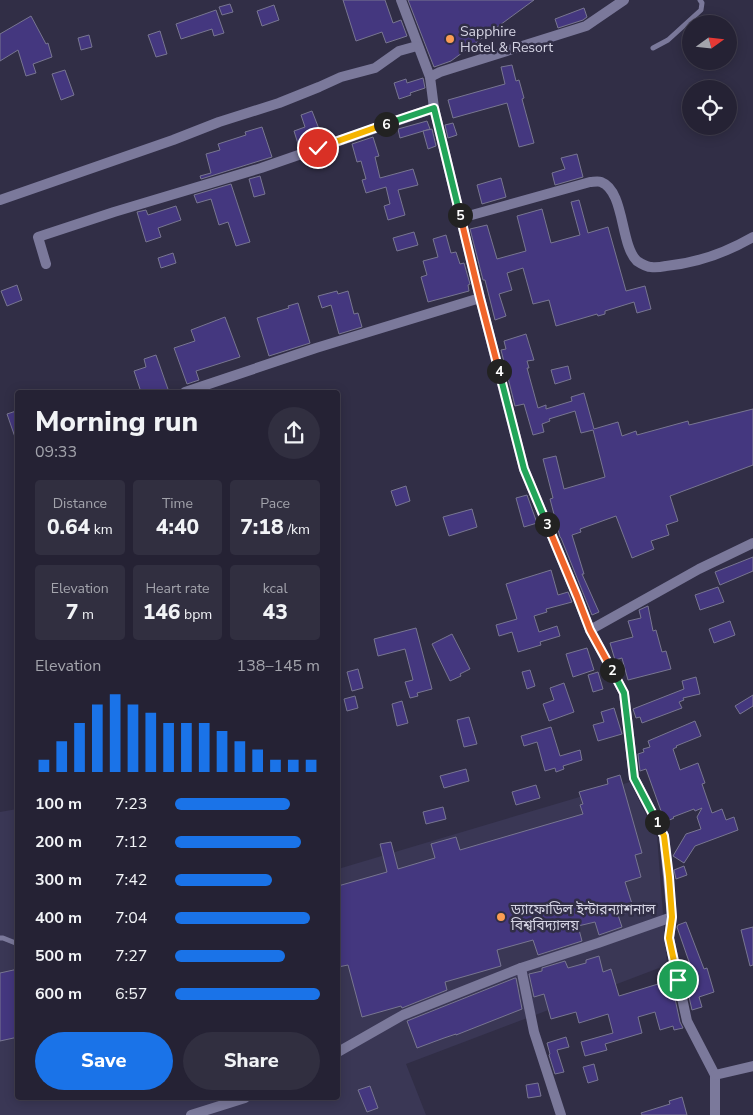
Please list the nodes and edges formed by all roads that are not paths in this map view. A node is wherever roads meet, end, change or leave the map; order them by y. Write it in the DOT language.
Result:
graph roads {
  1 [pos="401,0"];
  2 [pos="624,0"];
  3 [pos="700,0"];
  4 [pos="418,46"];
  5 [pos="653,48"];
  6 [pos="430,77"];
  7 [pos="434,108"];
  8 [pos="0,200"];
  9 [pos="461,218"];
  10 [pos="753,237"];
  11 [pos="46,264"];
  12 [pos="480,298"];
  13 [pos="191,390"];
  14 [pos="753,543"];
  15 [pos="590,630"];
  16 [pos="672,917"];
  17 [pos="0,938"];
  18 [pos="15,943"];
  19 [pos="521,968"];
  20 [pos="340,1051"];
  21 [pos="753,1066"];
  22 [pos="715,1075"];
  23 [pos="239,1100"];
  24 [pos="191,1115"];
  25 [pos="561,1115"];
  26 [pos="715,1115"];
  1 -- 4 [label="street"];
  2 -- 6 [label="street"];
  3 -- 5 [label="lane"];
  4 -- 6 [label="street"];
  4 -- 8 [label="street"];
  6 -- 7 [label="street"];
  7 -- 9 [label="street"];
  7 -- 11 [label="street"];
  9 -- 10 [label="street"];
  9 -- 12 [label="street"];
  12 -- 13 [label="street"];
  12 -- 15 [label="street"];
  14 -- 15 [label="street"];
  15 -- 16 [label="street"];
  16 -- 19 [label="street"];
  16 -- 22 [label="street"];
  17 -- 18 [label="lane"];
  19 -- 20 [label="street"];
  19 -- 25 [label="street"];
  21 -- 22 [label="street"];
  22 -- 26 [label="street"];
  23 -- 24 [label="street"];
}
